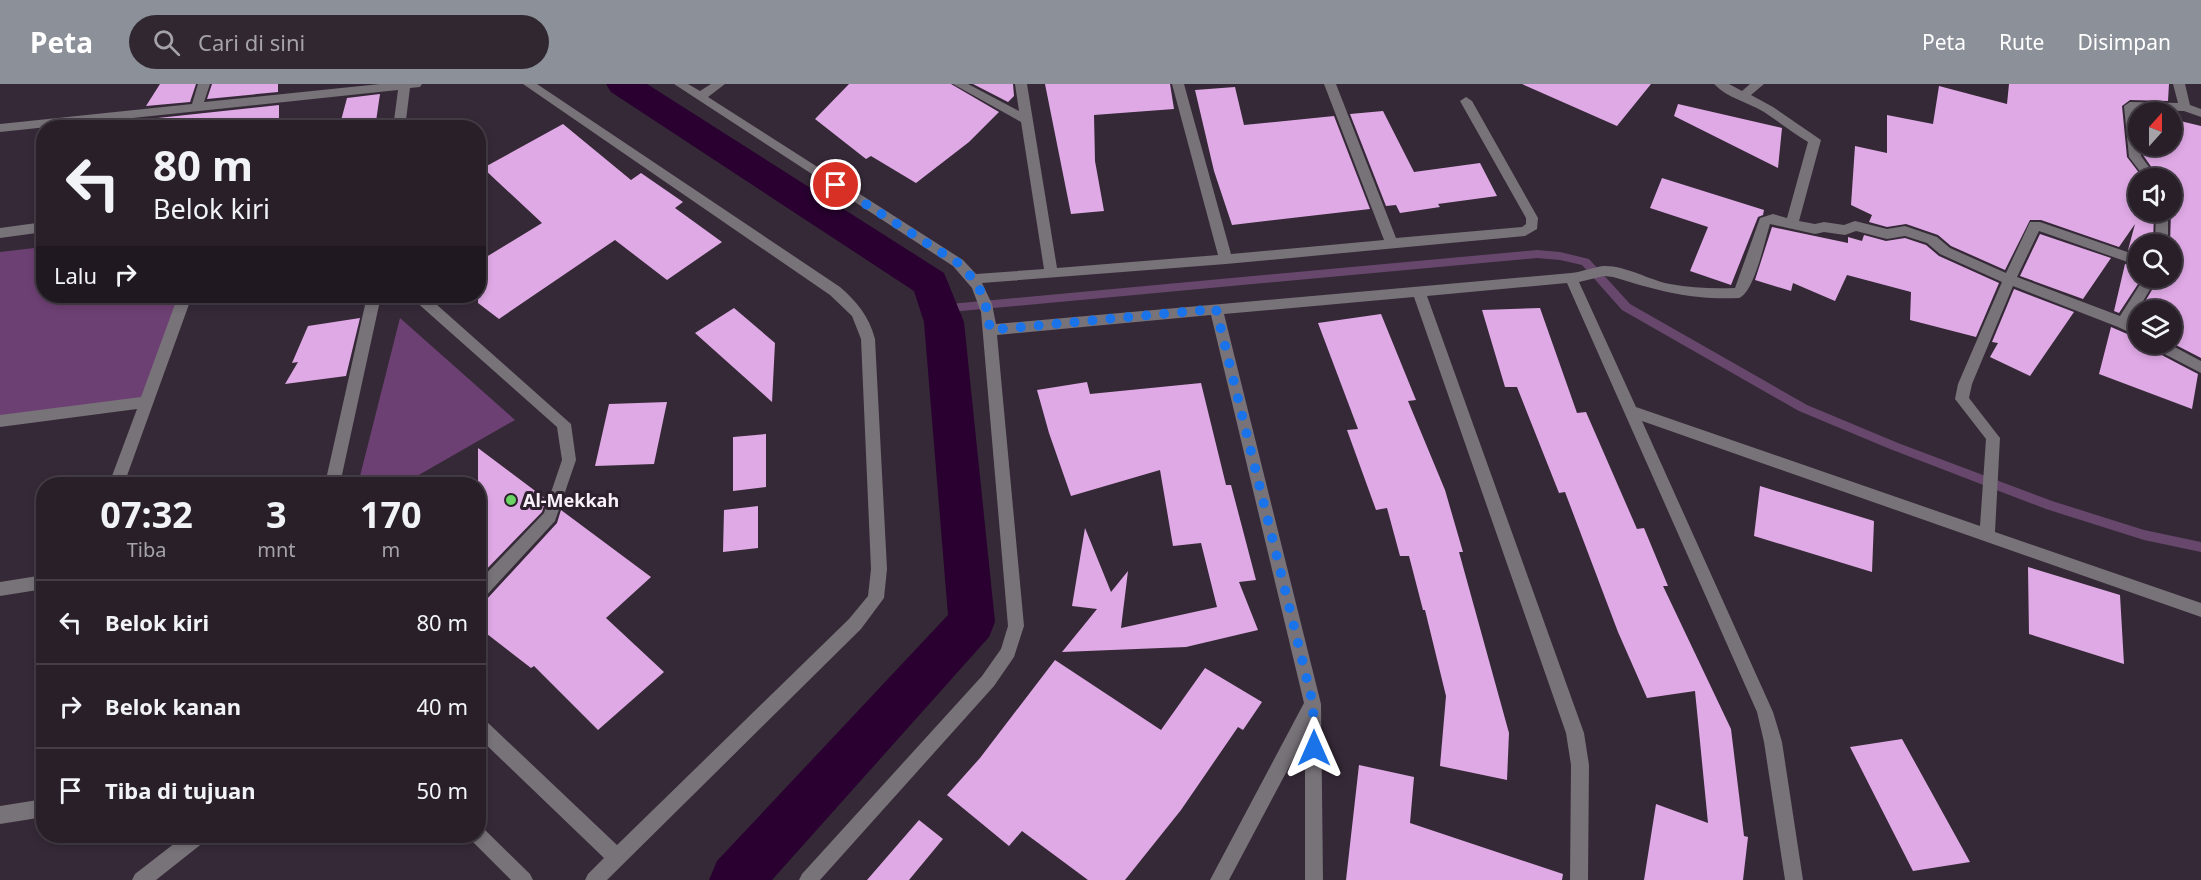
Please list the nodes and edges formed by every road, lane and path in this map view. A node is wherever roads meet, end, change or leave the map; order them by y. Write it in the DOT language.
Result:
graph roads {
  1 [pos="204,84"];
  2 [pos="529,84"];
  3 [pos="680,84"];
  4 [pos="719,84"];
  5 [pos="959,84"];
  6 [pos="1021,84"];
  7 [pos="1178,84"];
  8 [pos="1330,84"];
  9 [pos="1720,84"];
  10 [pos="1758,84"];
  11 [pos="2178,84"];
  12 [pos="410,85"];
  13 [pos="700,97"];
  14 [pos="1741,97"];
  15 [pos="1466,101"];
  16 [pos="197,107"];
  17 [pos="2184,107"];
  18 [pos="2201,113"];
  19 [pos="75,120"];
  20 [pos="401,120"];
  21 [pos="1027,120"];
  22 [pos="36,124"];
  23 [pos="0,128"];
  24 [pos="2143,168"];
  25 [pos="1792,224"];
  26 [pos="36,228"];
  27 [pos="0,233"];
  28 [pos="1392,244"];
  29 [pos="2128,257"];
  30 [pos="1226,259"];
  31 [pos="1051,273"];
  32 [pos="1571,278"];
  33 [pos="2010,278"];
  34 [pos="974,279"];
  35 [pos="2145,288"];
  36 [pos="1418,290"];
  37 [pos="182,303"];
  38 [pos="372,303"];
  39 [pos="427,303"];
  40 [pos="1216,309"];
  41 [pos="2123,323"];
  42 [pos="2128,326"];
  43 [pos="990,330"];
  44 [pos="2176,354"];
  45 [pos="2201,368"];
  46 [pos="145,402"];
  47 [pos="1630,411"];
  48 [pos="0,421"];
  49 [pos="119,477"];
  50 [pos="334,477"];
  51 [pos="1988,537"];
  52 [pos="36,583"];
  53 [pos="486,584"];
  54 [pos="0,589"];
  55 [pos="2174,601"];
  56 [pos="2201,602"];
  57 [pos="2201,610"];
  58 [pos="1313,704"];
  59 [pos="486,733"];
  60 [pos="36,809"];
  61 [pos="0,815"];
  62 [pos="189,843"];
  63 [pos="486,843"];
  64 [pos="617,858"];
  65 [pos="141,880"];
  66 [pos="524,880"];
  67 [pos="594,880"];
  68 [pos="808,880"];
  69 [pos="1219,880"];
  70 [pos="1314,880"];
  71 [pos="1579,880"];
  72 [pos="1794,880"];
  1 -- 16 [label="street"];
  2 -- 64 [label="street"];
  3 -- 13 [label="street"];
  4 -- 13 [label="street"];
  5 -- 21 [label="street"];
  6 -- 21 [label="street"];
  7 -- 30 [label="street"];
  8 -- 28 [label="street"];
  9 -- 14 [label="street"];
  10 -- 14 [label="street"];
  11 -- 17 [label="street"];
  12 -- 16 [label="street"];
  12 -- 20 [label="street"];
  13 -- 34 [label="street"];
  14 -- 25 [label="street"];
  15 -- 28 [label="street"];
  16 -- 19 [label="street"];
  17 -- 18 [label="street"];
  17 -- 24 [label="street"];
  21 -- 31 [label="street"];
  22 -- 23 [label="street"];
  25 -- 32 [label="street"];
  25 -- 33 [label="street"];
  26 -- 27 [label="street"];
  28 -- 30 [label="street"];
  29 -- 33 [label="street"];
  30 -- 31 [label="street"];
  31 -- 34 [label="street"];
  32 -- 36 [label="street"];
  32 -- 47 [label="street"];
  33 -- 41 [label="street"];
  33 -- 51 [label="street"];
  34 -- 43 [label="street"];
  35 -- 41 [label="street"];
  36 -- 40 [label="street"];
  36 -- 71 [label="street"];
  37 -- 46 [label="street"];
  38 -- 50 [label="street"];
  39 -- 53 [label="street"];
  40 -- 43 [label="street"];
  40 -- 58 [label="street"];
  41 -- 42 [label="street"];
  43 -- 68 [label="street"];
  44 -- 45 [label="street"];
  46 -- 48 [label="street"];
  46 -- 49 [label="street"];
  47 -- 51 [label="street"];
  47 -- 72 [label="street"];
  51 -- 55 [label="street"];
  52 -- 54 [label="street"];
  55 -- 56 [label="street"];
  55 -- 57 [label="street"];
  58 -- 69 [label="street"];
  58 -- 70 [label="street"];
  59 -- 64 [label="street"];
  60 -- 61 [label="street"];
  62 -- 65 [label="street"];
  63 -- 66 [label="street"];
  64 -- 67 [label="street"];
}
